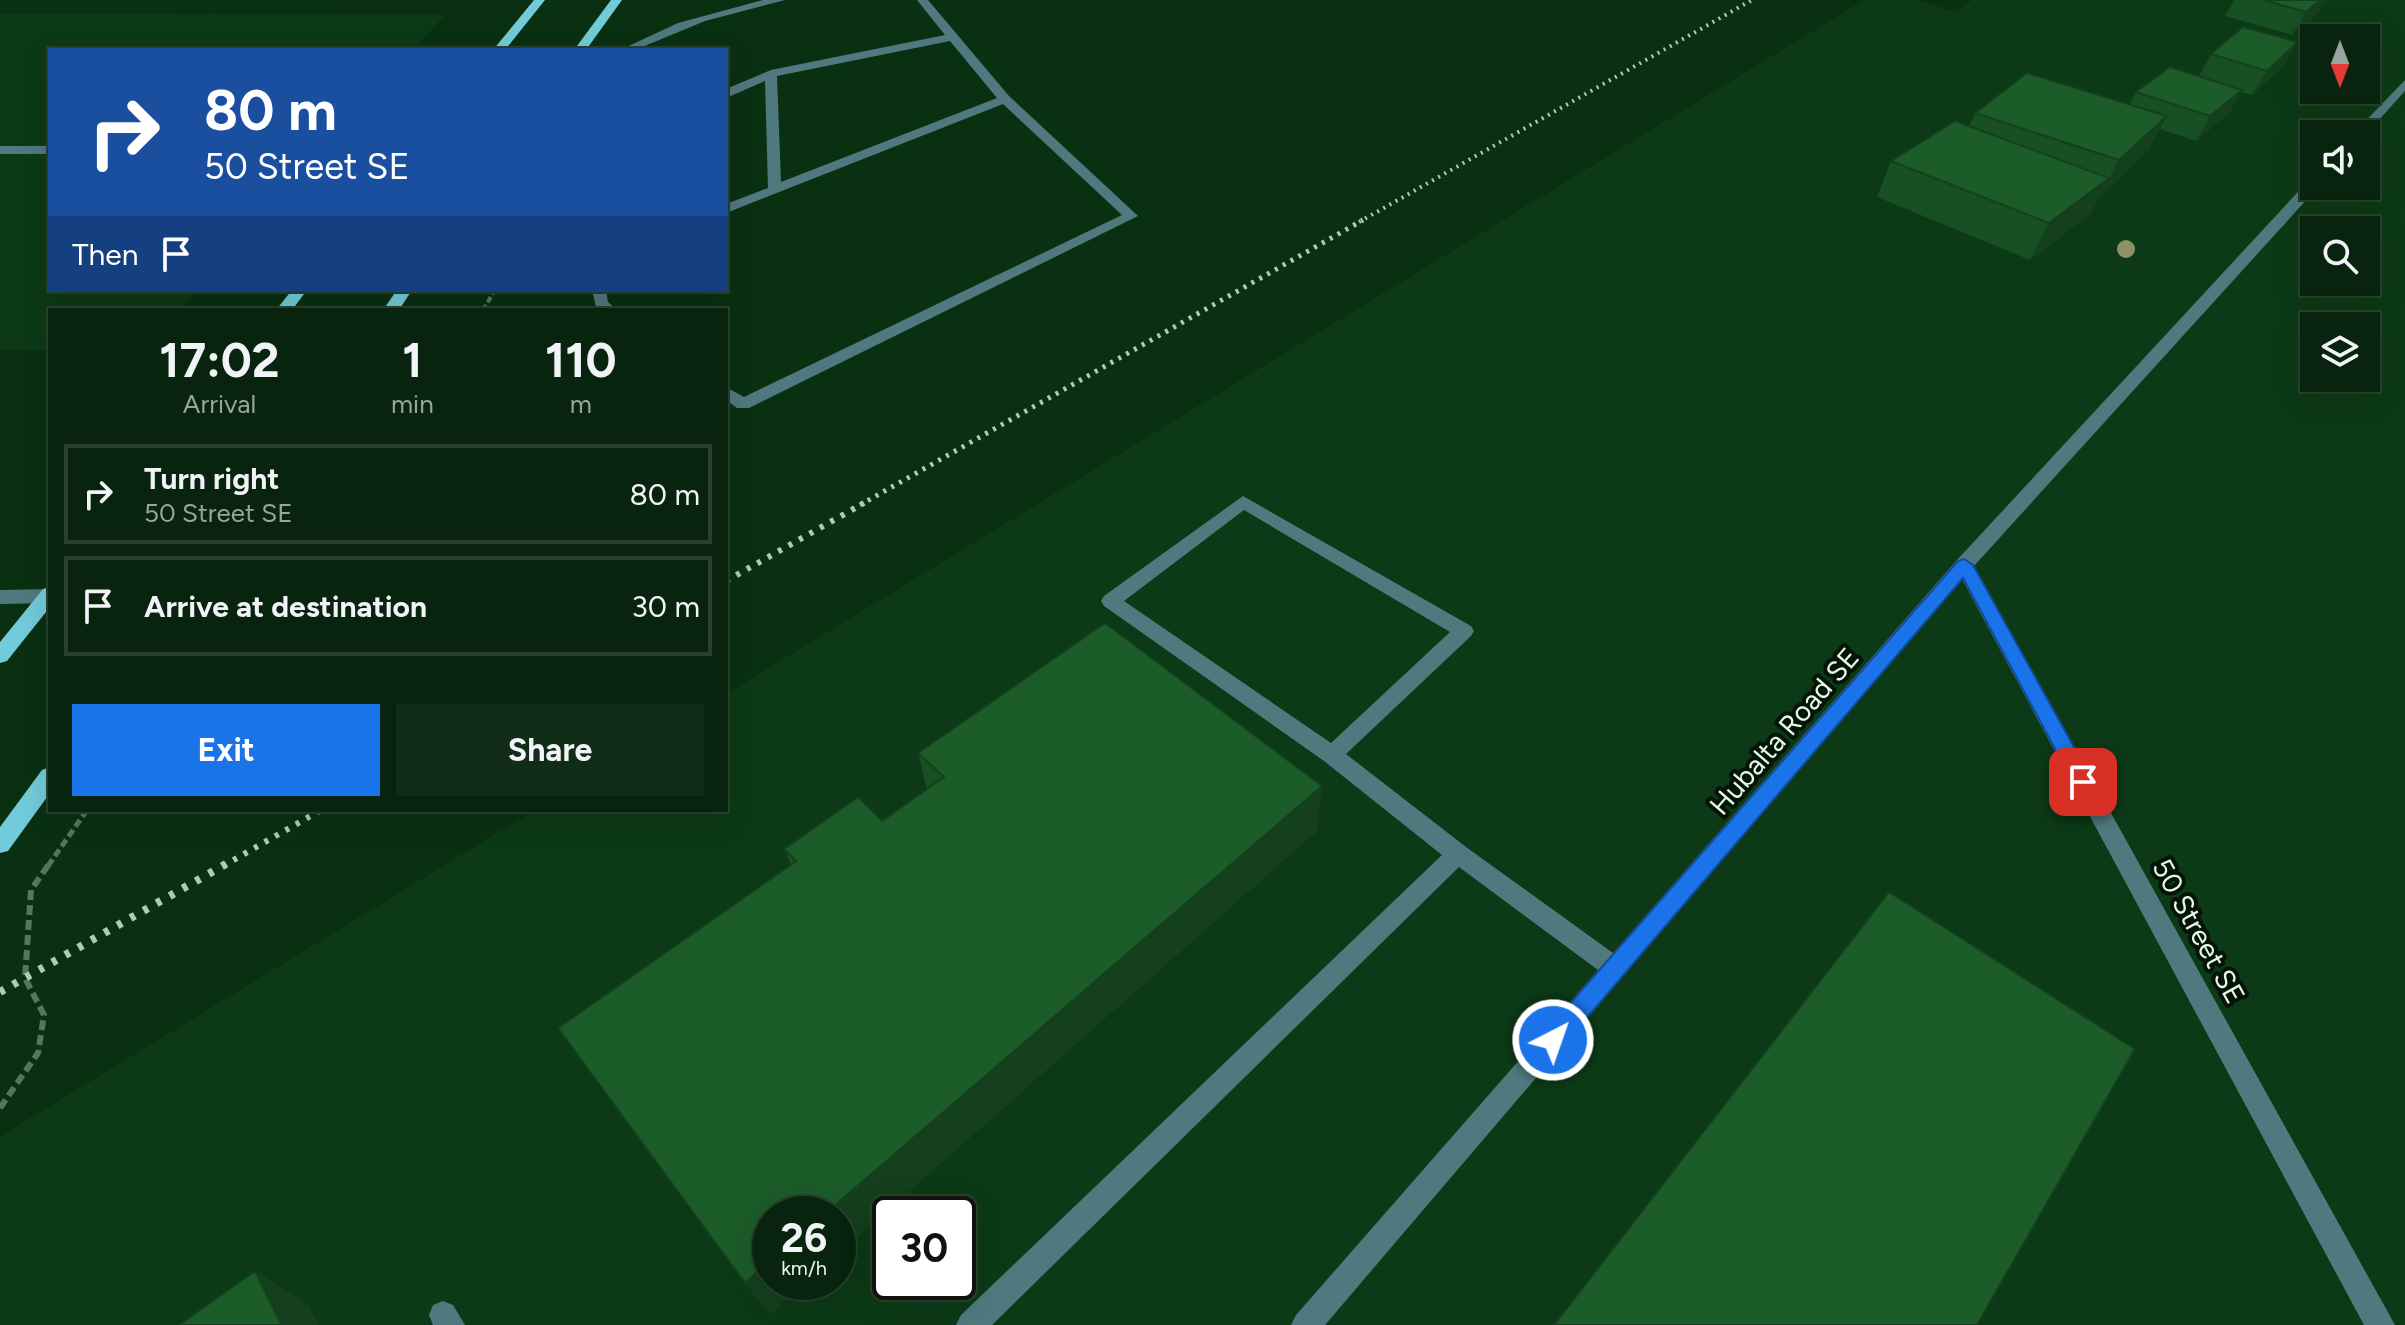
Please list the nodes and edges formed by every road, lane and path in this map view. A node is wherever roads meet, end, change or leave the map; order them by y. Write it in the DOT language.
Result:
graph roads {
  1 [pos="540,0"];
  2 [pos="617,0"];
  3 [pos="780,0"];
  4 [pos="922,0"];
  5 [pos="953,37"];
  6 [pos="501,48"];
  7 [pos="581,48"];
  8 [pos="631,48"];
  9 [pos="771,74"];
  10 [pos="2405,84"];
  11 [pos="728,93"];
  12 [pos="1005,99"];
  13 [pos="2372,120"];
  14 [pos="0,150"];
  15 [pos="48,150"];
  16 [pos="775,189"];
  17 [pos="2300,198"];
  18 [pos="728,208"];
  19 [pos="298,292"];
  20 [pos="286,308"];
  21 [pos="728,393"];
  22 [pos="1964,565"];
  23 [pos="48,595"];
  24 [pos="48,596"];
  25 [pos="0,597"];
  26 [pos="0,656"];
  27 [pos="1332,755"];
  28 [pos="48,779"];
  29 [pos="86,812"];
  30 [pos="0,844"];
  31 [pos="1458,854"];
  32 [pos="1615,969"];
  33 [pos="0,1108"];
  34 [pos="971,1325"];
  35 [pos="1306,1325"];
  36 [pos="2380,1325"];
  1 -- 6 [label="main road"];
  2 -- 7 [label="main road"];
  3 -- 8 [label="street"];
  4 -- 5 [label="street"];
  5 -- 9 [label="street"];
  5 -- 12 [label="street"];
  9 -- 11 [label="street"];
  9 -- 16 [label="street"];
  10 -- 13 [label="street"];
  12 -- 16 [label="street"];
  12 -- 21 [label="street"];
  14 -- 15 [label="street"];
  16 -- 18 [label="street"];
  17 -- 22 [label="street, Hubalta Road SE"];
  19 -- 20 [label="main road"];
  22 -- 32 [label="street, Hubalta Road SE"];
  22 -- 36 [label="street, 50 Street SE"];
  23 -- 25 [label="street"];
  24 -- 26 [label="main road"];
  27 -- 27 [label="street"];
  27 -- 31 [label="street"];
  28 -- 30 [label="main road"];
  29 -- 33 [label="path"];
  31 -- 32 [label="street"];
  31 -- 34 [label="street"];
  32 -- 35 [label="street, Hubalta Road SE"];
}
